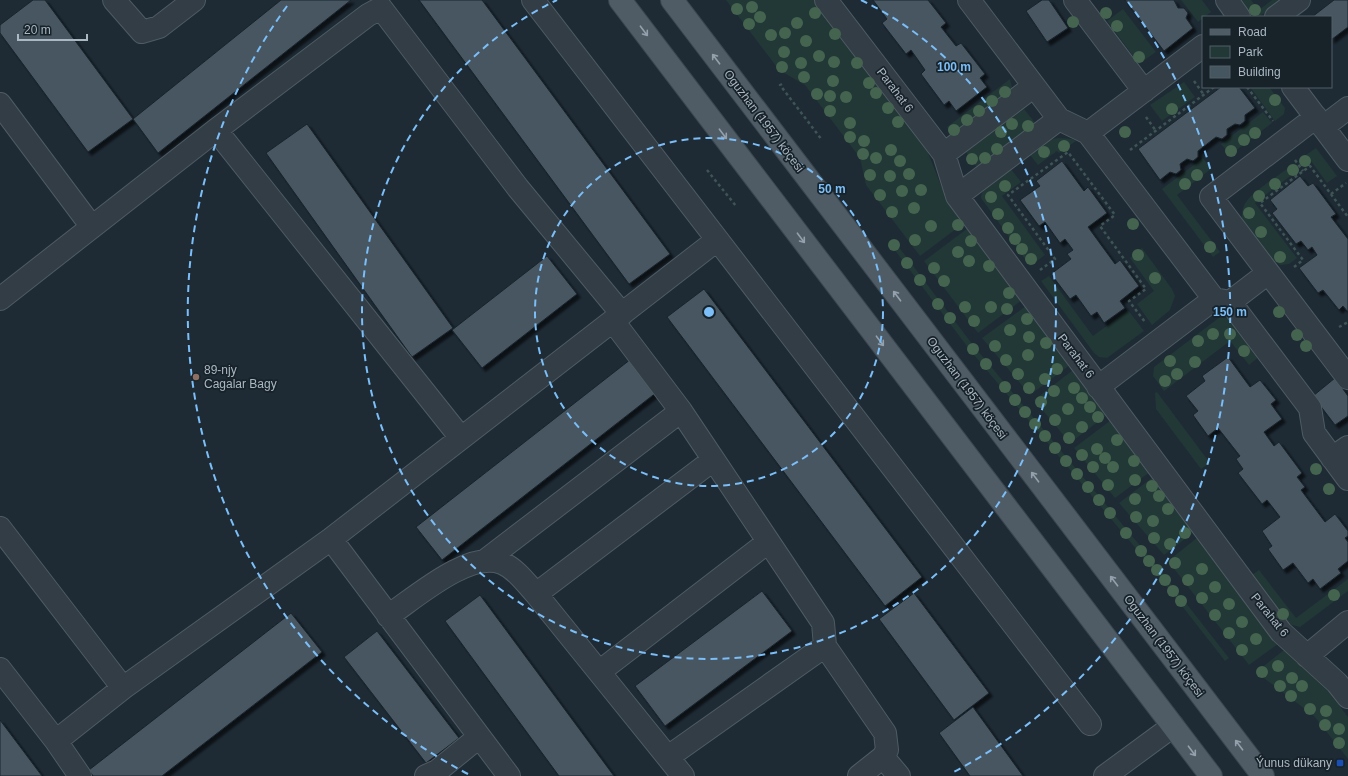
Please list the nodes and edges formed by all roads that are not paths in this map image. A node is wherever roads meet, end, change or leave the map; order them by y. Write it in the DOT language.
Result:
graph roads {
  1 [pos="114,0"];
  2 [pos="194,0"];
  3 [pos="533,0"];
  4 [pos="620,0"];
  5 [pos="672,0"];
  6 [pos="826,0"];
  7 [pos="969,0"];
  8 [pos="1075,0"];
  9 [pos="1227,0"];
  10 [pos="1299,0"];
  11 [pos="378,4"];
  12 [pos="1239,16"];
  13 [pos="1277,16"];
  14 [pos="1202,47"];
  15 [pos="1034,86"];
  16 [pos="1294,88"];
  17 [pos="1143,101"];
  18 [pos="0,104"];
  19 [pos="1348,108"];
  20 [pos="1059,119"];
  21 [pos="1319,122"];
  22 [pos="216,130"];
  23 [pos="1088,133"];
  24 [pos="944,154"];
  25 [pos="1348,160"];
  26 [pos="957,196"];
  27 [pos="92,227"];
  28 [pos="717,240"];
  29 [pos="1268,273"];
  30 [pos="0,299"];
  31 [pos="1222,300"];
  32 [pos="617,317"];
  33 [pos="1348,378"];
  34 [pos="1098,387"];
  35 [pos="680,411"];
  36 [pos="461,438"];
  37 [pos="1340,453"];
  38 [pos="713,460"];
  39 [pos="1348,479"];
  40 [pos="0,530"];
  41 [pos="330,539"];
  42 [pos="768,542"];
  43 [pos="486,560"];
  44 [pos="536,594"];
  45 [pos="388,616"];
  46 [pos="1348,622"];
  47 [pos="825,646"];
  48 [pos="1307,656"];
  49 [pos="0,669"];
  50 [pos="599,672"];
  51 [pos="123,688"];
  52 [pos="1348,698"];
  53 [pos="1090,724"];
  54 [pos="1173,726"];
  55 [pos="479,737"];
  56 [pos="56,741"];
  57 [pos="668,757"];
  58 [pos="883,757"];
  59 [pos="80,776"];
  60 [pos="426,776"];
  61 [pos="509,776"];
  62 [pos="683,776"];
  63 [pos="859,776"];
  64 [pos="899,776"];
  65 [pos="1105,776"];
  66 [pos="1211,776"];
  67 [pos="1263,776"];
  1 -- 2 [label="street"];
  3 -- 28 [label="street"];
  4 -- 54 [label="main road, one-way"];
  67 -- 5 [label="main road, Oguzhan (1957) köçesi, one-way"];
  6 -- 24 [label="street, Parahat 6"];
  7 -- 15 [label="street"];
  8 -- 17 [label="street"];
  9 -- 12 [label="street"];
  10 -- 13 [label="street"];
  11 -- 22 [label="street"];
  11 -- 32 [label="street"];
  14 -- 17 [label="street"];
  15 -- 20 [label="street"];
  15 -- 24 [label="street"];
  16 -- 21 [label="street"];
  17 -- 23 [label="street"];
  18 -- 27 [label="street"];
  19 -- 21 [label="street"];
  20 -- 23 [label="street"];
  20 -- 26 [label="street"];
  21 -- 25 [label="street"];
  21 -- 29 [label="street"];
  22 -- 27 [label="street"];
  22 -- 36 [label="street"];
  23 -- 31 [label="street"];
  24 -- 26 [label="street, Parahat 6"];
  26 -- 34 [label="street, Parahat 6"];
  27 -- 30 [label="street"];
  28 -- 32 [label="street"];
  28 -- 53 [label="street"];
  29 -- 31 [label="street"];
  29 -- 33 [label="street"];
  31 -- 34 [label="street"];
  31 -- 37 [label="street"];
  32 -- 35 [label="street"];
  32 -- 36 [label="street"];
  34 -- 48 [label="street, Parahat 6"];
  35 -- 38 [label="street"];
  35 -- 43 [label="street"];
  36 -- 41 [label="street"];
  37 -- 39 [label="street"];
  38 -- 42 [label="street"];
  38 -- 44 [label="street"];
  40 -- 51 [label="street"];
  41 -- 45 [label="street"];
  41 -- 51 [label="street"];
  42 -- 47 [label="street"];
  42 -- 50 [label="street"];
  43 -- 44 [label="street"];
  43 -- 45 [label="street"];
  44 -- 50 [label="street"];
  45 -- 55 [label="street"];
  46 -- 48 [label="street"];
  47 -- 57 [label="street"];
  47 -- 58 [label="street"];
  48 -- 52 [label="street, Parahat 6"];
  49 -- 56 [label="street"];
  50 -- 57 [label="street"];
  51 -- 56 [label="street"];
  54 -- 65 [label="street"];
  54 -- 66 [label="main road, one-way"];
  55 -- 60 [label="street"];
  55 -- 61 [label="street"];
  56 -- 59 [label="street"];
  57 -- 62 [label="street"];
  58 -- 63 [label="street"];
  58 -- 64 [label="street"];
}
